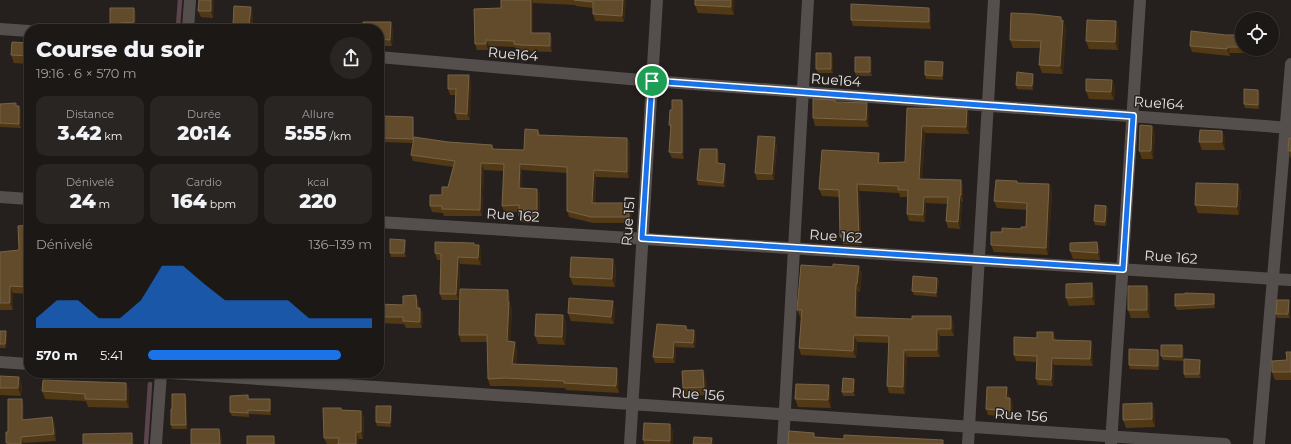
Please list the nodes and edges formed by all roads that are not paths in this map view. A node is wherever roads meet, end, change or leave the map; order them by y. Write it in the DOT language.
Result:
graph roads {
  1 [pos="190,0"];
  2 [pos="657,0"];
  3 [pos="808,0"];
  4 [pos="994,0"];
  5 [pos="1140,0"];
  6 [pos="188,24"];
  7 [pos="0,29"];
  8 [pos="24,31"];
  9 [pos="384,57"];
  10 [pos="1291,64"];
  11 [pos="652,81"];
  12 [pos="803,92"];
  13 [pos="988,106"];
  14 [pos="1133,116"];
  15 [pos="1288,128"];
  16 [pos="0,197"];
  17 [pos="24,199"];
  18 [pos="384,222"];
  19 [pos="642,238"];
  20 [pos="794,248"];
  21 [pos="978,260"];
  22 [pos="1123,269"];
  23 [pos="1273,279"];
  24 [pos="1291,280"];
  25 [pos="0,362"];
  26 [pos="24,364"];
  27 [pos="161,378"];
  28 [pos="244,378"];
  29 [pos="632,404"];
  30 [pos="785,414"];
  31 [pos="969,427"];
  32 [pos="1112,440"];
  33 [pos="156,444"];
  34 [pos="630,444"];
  35 [pos="783,444"];
  36 [pos="968,444"];
  37 [pos="1225,444"];
  38 [pos="1259,444"];
  1 -- 6 [label="street"];
  2 -- 11 [label="street, Rue 151"];
  3 -- 12 [label="street"];
  4 -- 13 [label="street"];
  5 -- 14 [label="street"];
  7 -- 8 [label="street"];
  9 -- 11 [label="street, Rue164"];
  10 -- 15 [label="street"];
  11 -- 12 [label="street, Rue164"];
  11 -- 19 [label="street, Rue 151"];
  12 -- 13 [label="street, Rue164"];
  12 -- 20 [label="street"];
  13 -- 14 [label="street, Rue164"];
  13 -- 21 [label="street"];
  14 -- 15 [label="street, Rue164"];
  14 -- 22 [label="street"];
  15 -- 23 [label="street"];
  16 -- 17 [label="street"];
  18 -- 19 [label="street, Rue 162"];
  19 -- 20 [label="street, Rue 162"];
  19 -- 29 [label="street, Rue 151"];
  20 -- 21 [label="street, Rue 162"];
  20 -- 30 [label="street"];
  21 -- 22 [label="street, Rue 162"];
  21 -- 31 [label="street"];
  22 -- 23 [label="street, Rue 162"];
  22 -- 32 [label="street"];
  23 -- 24 [label="street, Rue 162"];
  23 -- 38 [label="street"];
  25 -- 26 [label="street"];
  27 -- 33 [label="street"];
  28 -- 29 [label="street, Rue 156"];
  29 -- 30 [label="street, Rue 156"];
  29 -- 34 [label="street, Rue 151"];
  30 -- 31 [label="street, Rue 156"];
  30 -- 35 [label="street"];
  31 -- 32 [label="street, Rue 156"];
  31 -- 36 [label="street"];
  32 -- 37 [label="street, Rue 156"];
}
